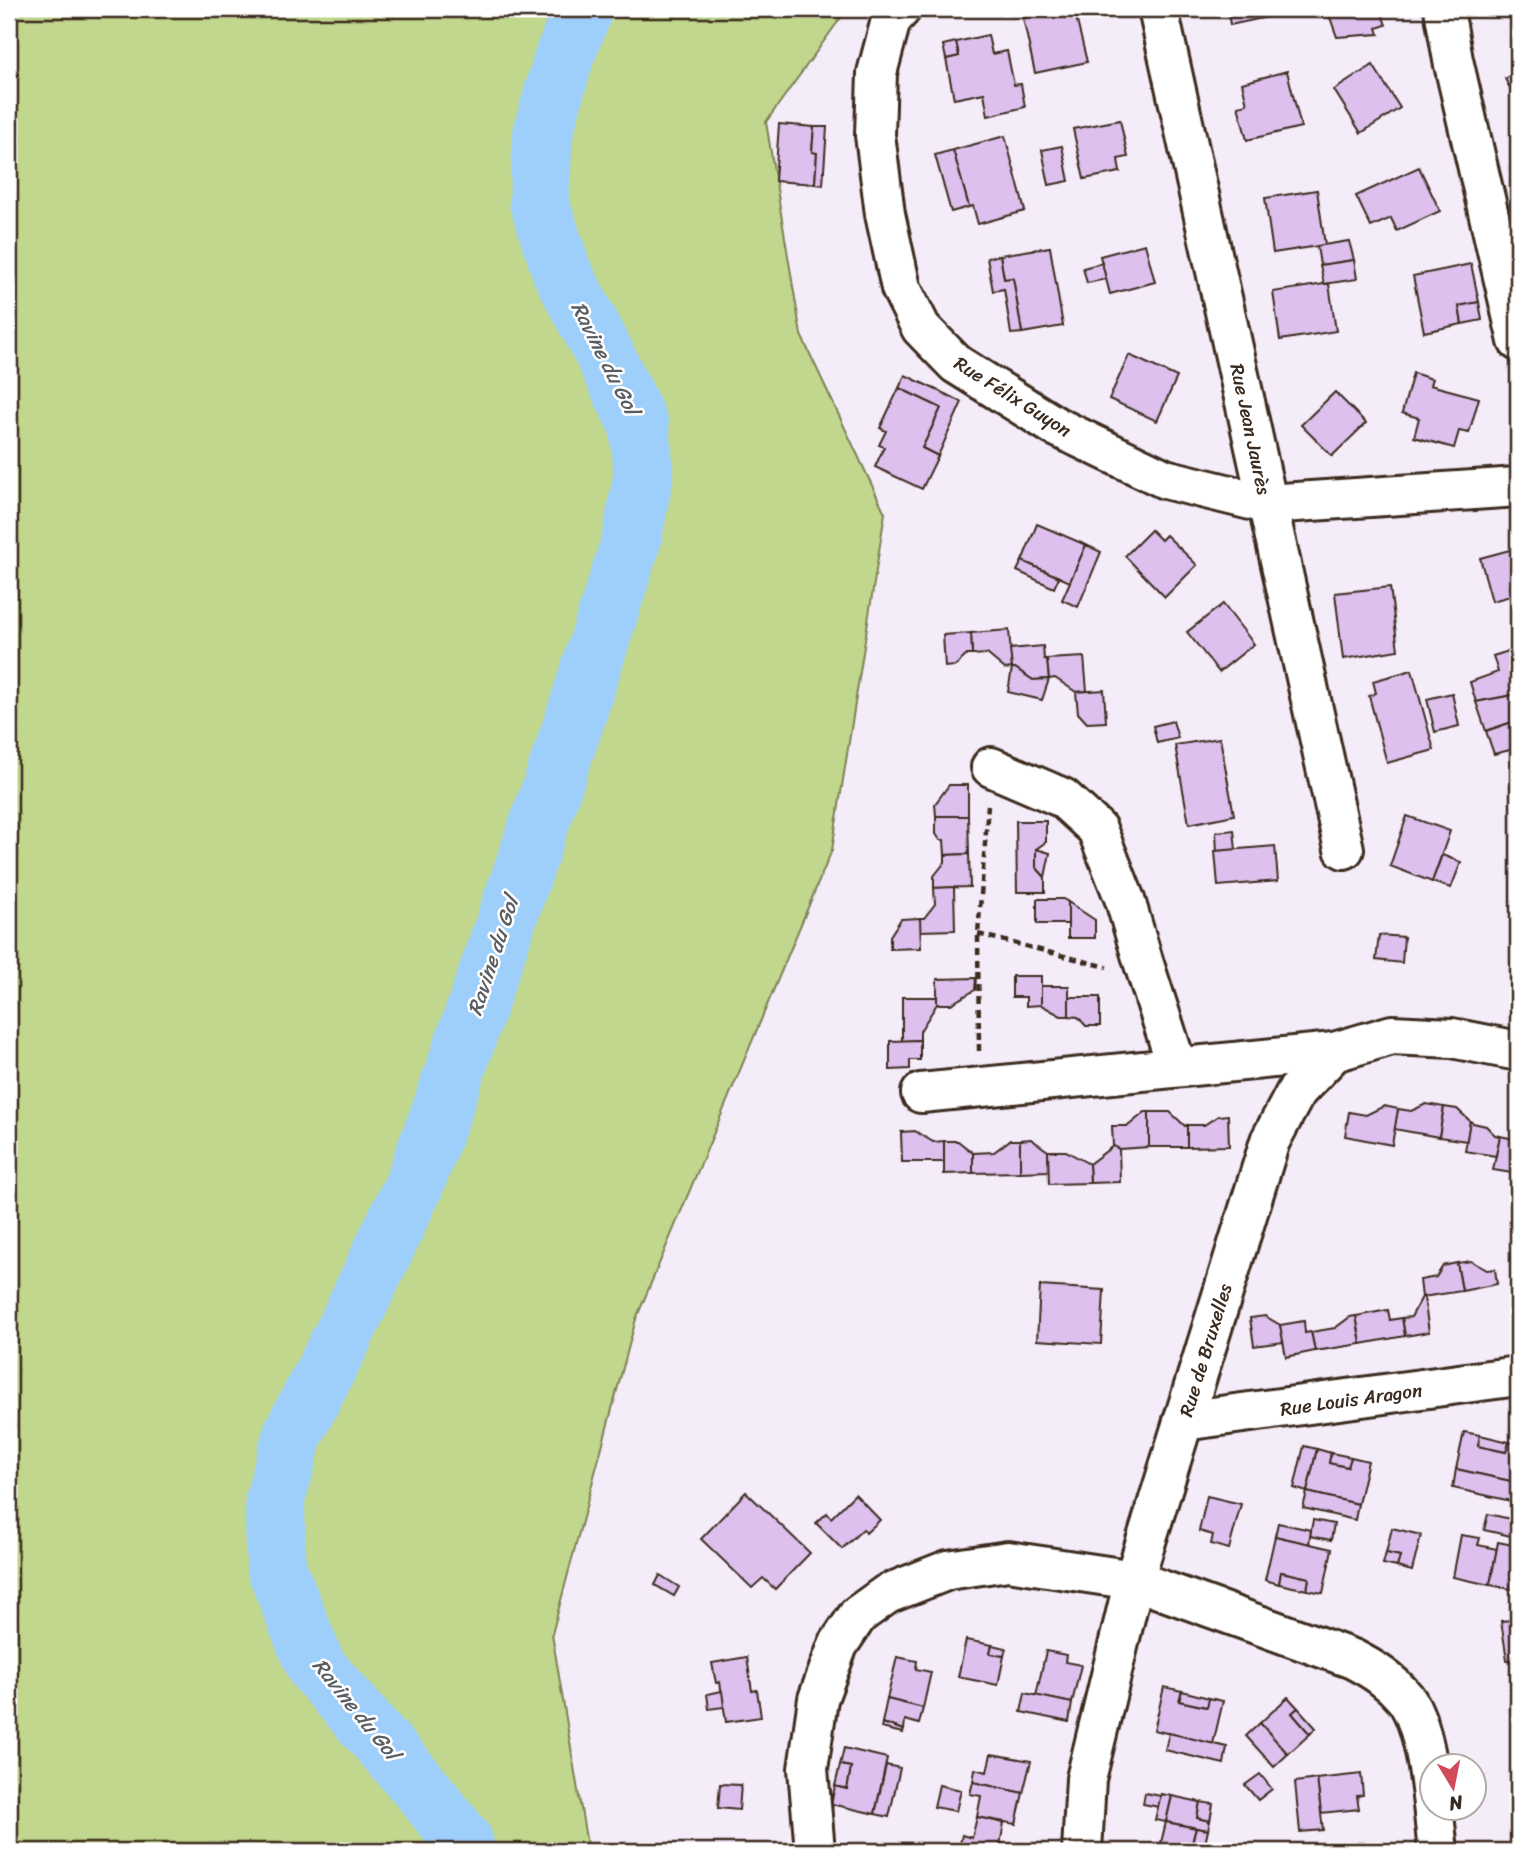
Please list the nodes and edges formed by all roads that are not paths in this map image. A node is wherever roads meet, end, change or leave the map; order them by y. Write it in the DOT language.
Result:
graph roads {
  1 [pos="901,9"];
  2 [pos="1158,9"];
  3 [pos="1444,9"];
  4 [pos="1518,341"];
  5 [pos="1518,487"];
  6 [pos="1268,504"];
  7 [pos="991,767"];
  8 [pos="1344,849"];
  9 [pos="1518,1051"];
  10 [pos="1334,1052"];
  11 [pos="1177,1067"];
  12 [pos="921,1093"];
  13 [pos="1518,1376"];
  14 [pos="1183,1421"];
  15 [pos="1134,1580"];
  16 [pos="815,1851"];
  17 [pos="1082,1851"];
  18 [pos="1438,1851"];
  1 -- 6 [label="street, Rue Félix Guyon"];
  2 -- 6 [label="street, Rue Jean Jaurès"];
  3 -- 4 [label="street"];
  5 -- 6 [label="street, Rue Félix Guyon"];
  6 -- 8 [label="street, Rue Jean Jaurès"];
  7 -- 11 [label="street"];
  9 -- 10 [label="street"];
  10 -- 11 [label="street"];
  10 -- 14 [label="street, Rue de Bruxelles"];
  11 -- 12 [label="street"];
  13 -- 14 [label="street, Rue Louis Aragon"];
  14 -- 15 [label="street, Rue de Bruxelles"];
  15 -- 16 [label="street"];
  15 -- 17 [label="street, Rue de Bruxelles"];
  15 -- 18 [label="street"];
}
